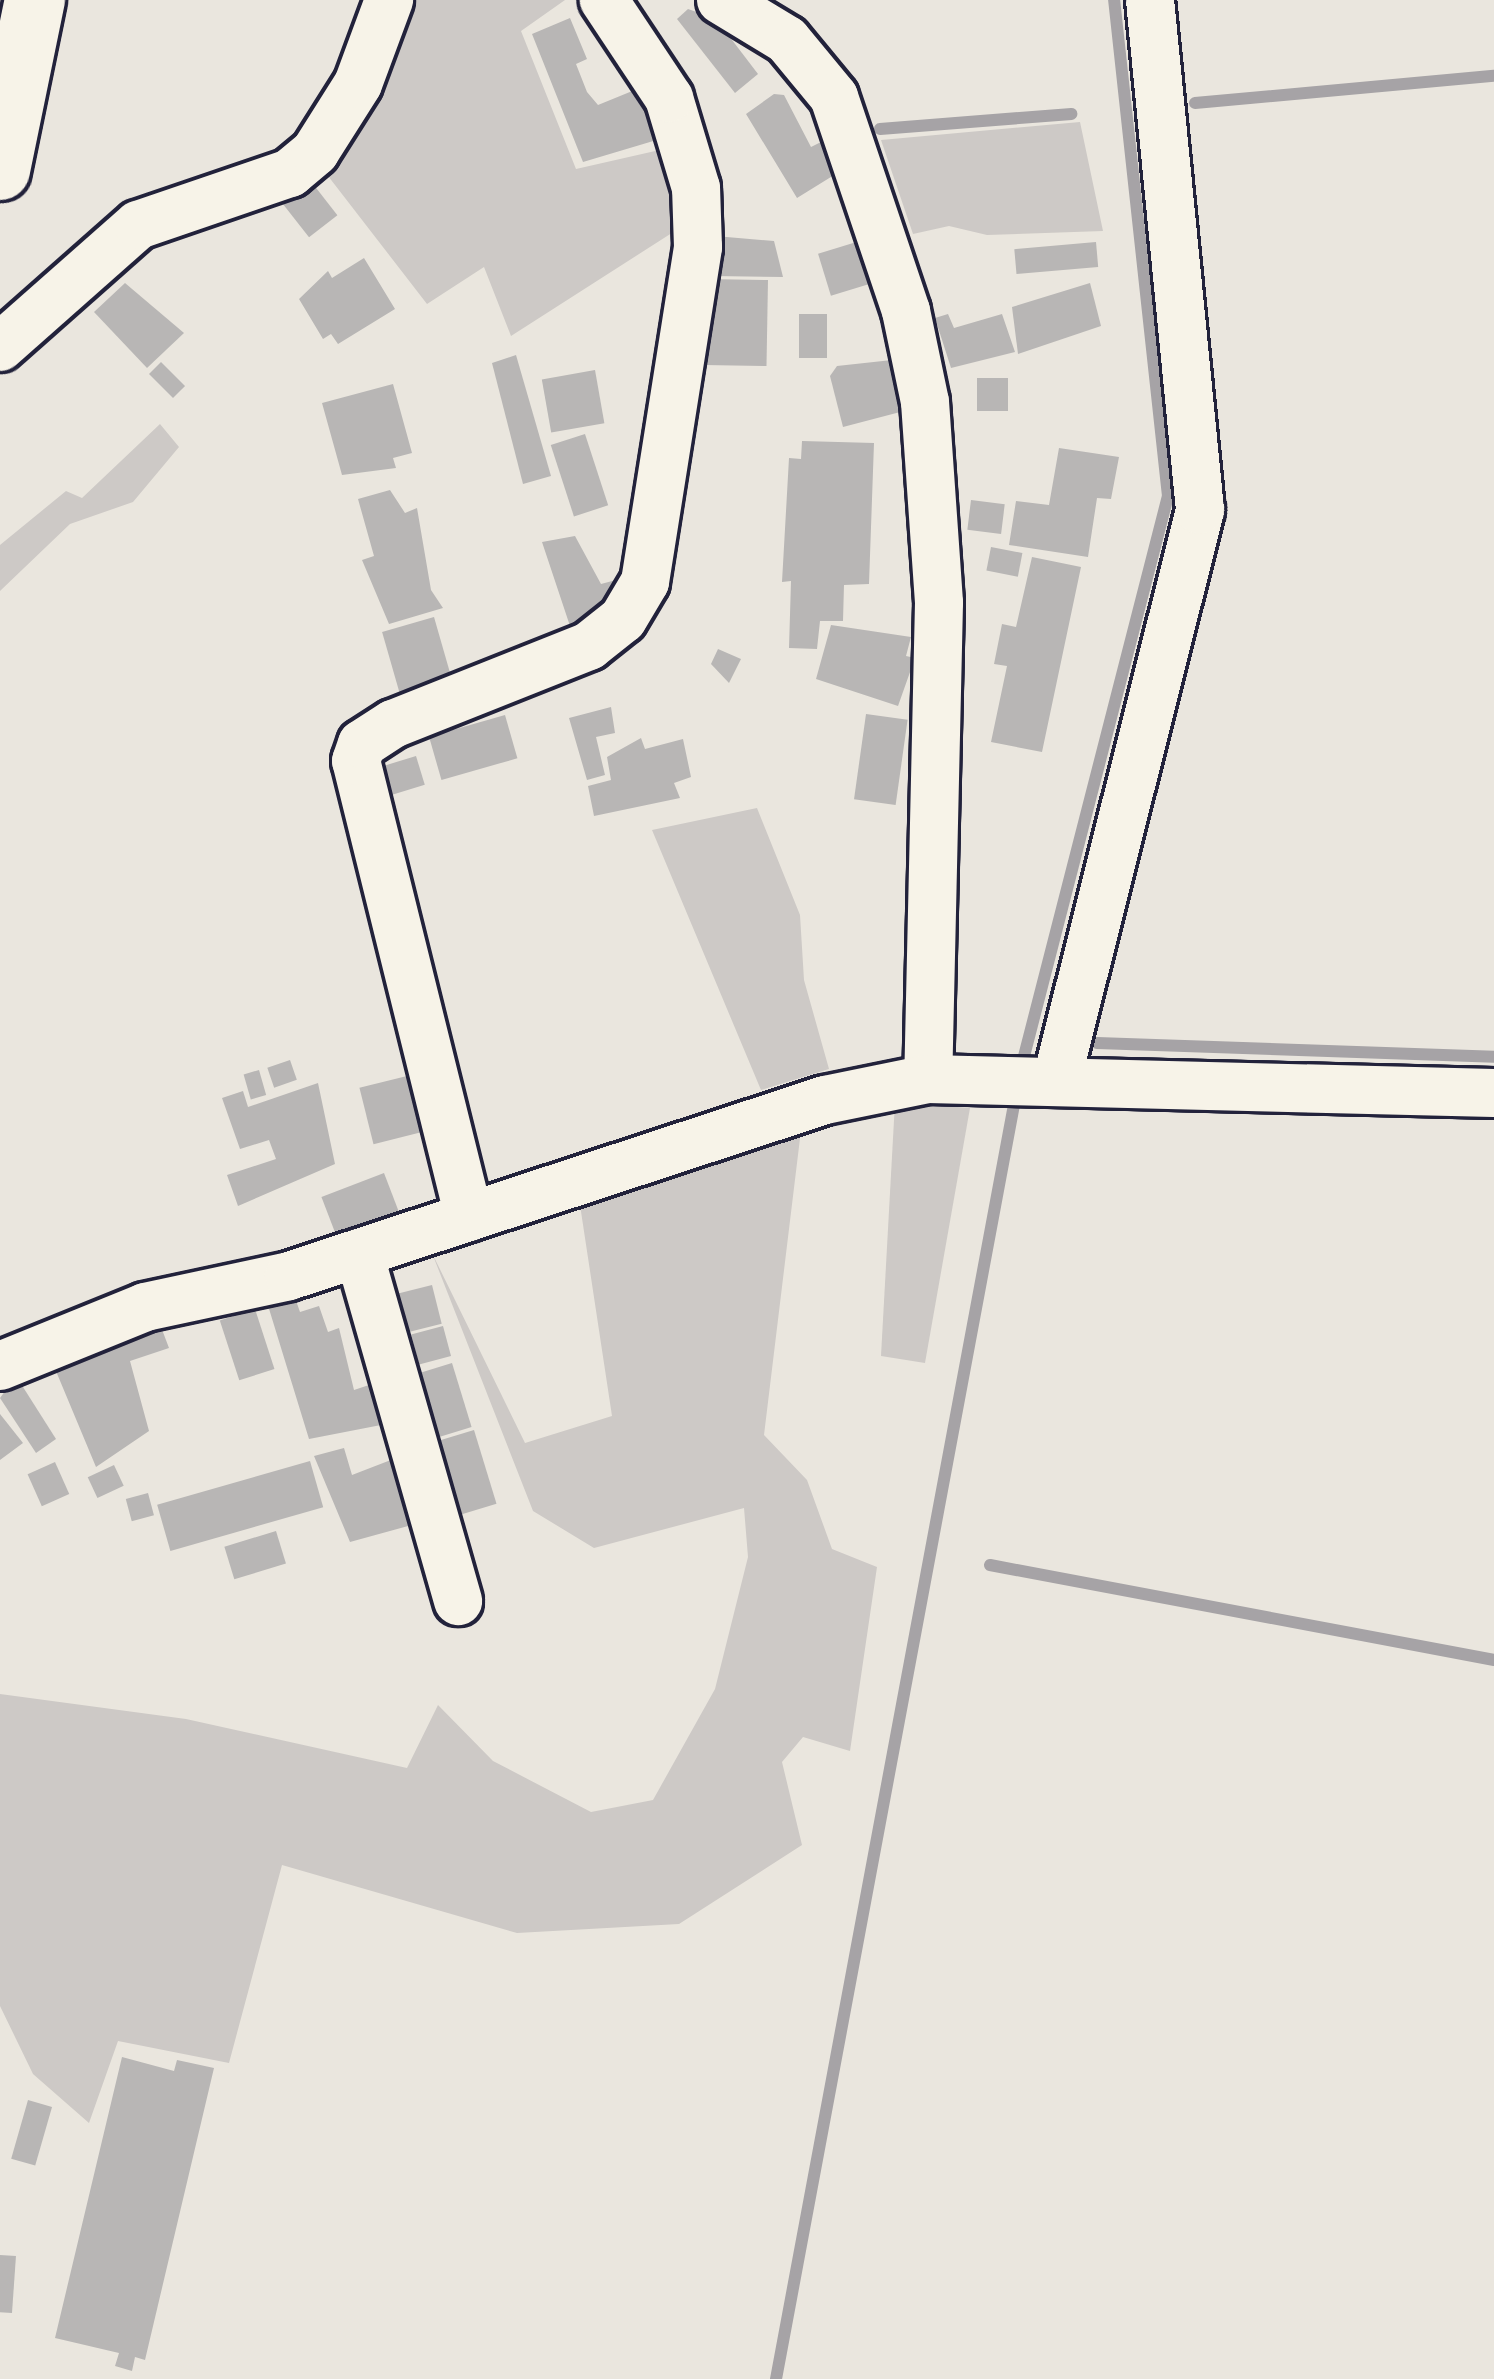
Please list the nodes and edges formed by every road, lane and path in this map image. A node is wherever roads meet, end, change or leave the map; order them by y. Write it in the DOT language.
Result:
graph roads {
  1 [pos="35,0"];
  2 [pos="388,0"];
  3 [pos="604,0"];
  4 [pos="722,0"];
  5 [pos="1150,0"];
  6 [pos="0,170"];
  7 [pos="0,347"];
  8 [pos="928,1079"];
  9 [pos="1034,1079"];
  10 [pos="1494,1093"];
  11 [pos="469,1217"];
  12 [pos="359,1253"];
  13 [pos="0,1366"];
  14 [pos="458,1601"];
  1 -- 6 [label="main road"];
  2 -- 7 [label="street"];
  3 -- 11 [label="street"];
  4 -- 8 [label="street"];
  5 -- 9 [label="street"];
  8 -- 9 [label="street"];
  8 -- 11 [label="street"];
  9 -- 10 [label="street"];
  11 -- 12 [label="street"];
  12 -- 13 [label="street"];
  12 -- 14 [label="street"];
}
